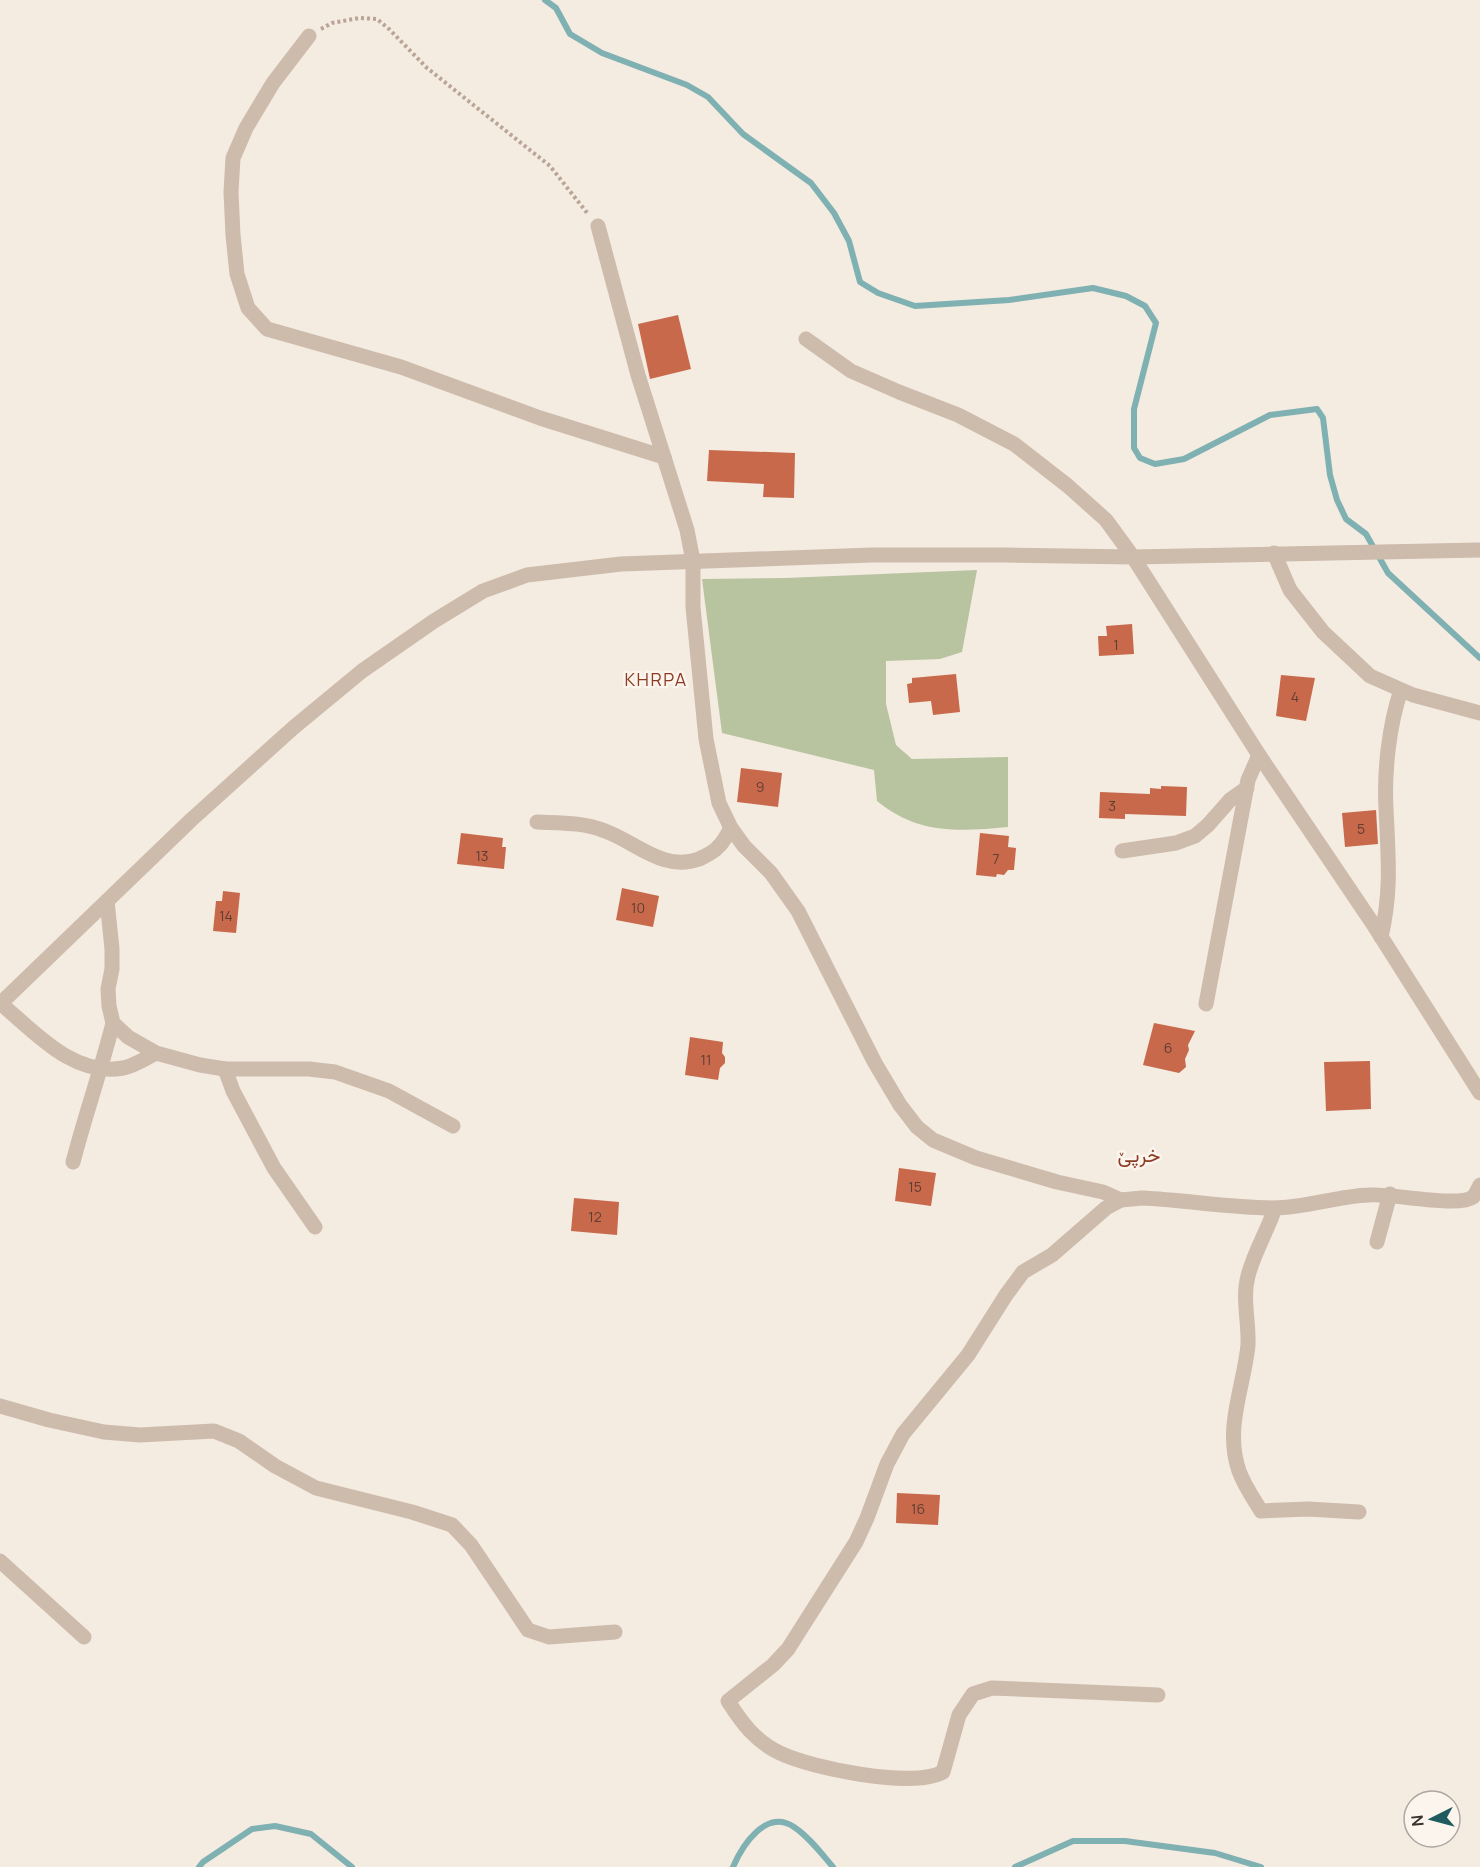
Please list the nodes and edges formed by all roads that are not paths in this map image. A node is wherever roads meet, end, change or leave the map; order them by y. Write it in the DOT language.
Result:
graph roads {
  1 [pos="309,36"];
  2 [pos="598,226"];
  3 [pos="806,339"];
  4 [pos="664,457"];
  5 [pos="1480,550"];
  6 [pos="1274,553"];
  7 [pos="1133,557"];
  8 [pos="693,561"];
  9 [pos="1401,690"];
  10 [pos="1480,713"];
  11 [pos="1258,755"];
  12 [pos="1247,788"];
  13 [pos="537,822"];
  14 [pos="731,828"];
  15 [pos="1122,851"];
  16 [pos="107,901"];
  17 [pos="1380,937"];
  18 [pos="0,1003"];
  19 [pos="1206,1004"];
  20 [pos="112,1023"];
  21 [pos="156,1053"];
  22 [pos="225,1069"];
  23 [pos="101,1070"];
  24 [pos="1480,1093"];
  25 [pos="453,1126"];
  26 [pos="73,1162"];
  27 [pos="1390,1194"];
  28 [pos="1478,1196"];
  29 [pos="1121,1200"];
  30 [pos="1275,1208"];
  31 [pos="315,1227"];
  32 [pos="1377,1242"];
  33 [pos="0,1406"];
  34 [pos="1359,1512"];
  35 [pos="0,1561"];
  36 [pos="615,1632"];
  37 [pos="84,1638"];
  38 [pos="1158,1695"];
  1 -- 4 [label="street"];
  2 -- 4 [label="street"];
  3 -- 7 [label="street"];
  4 -- 8 [label="street"];
  5 -- 6 [label="street"];
  6 -- 7 [label="street"];
  6 -- 9 [label="street"];
  7 -- 8 [label="street"];
  7 -- 11 [label="street"];
  8 -- 14 [label="street"];
  8 -- 16 [label="street"];
  9 -- 10 [label="street"];
  9 -- 17 [label="street"];
  11 -- 12 [label="street"];
  11 -- 17 [label="street"];
  12 -- 15 [label="street"];
  12 -- 19 [label="street"];
  13 -- 14 [label="street"];
  14 -- 29 [label="street"];
  16 -- 18 [label="street"];
  16 -- 20 [label="street"];
  17 -- 24 [label="street"];
  18 -- 23 [label="street"];
  20 -- 21 [label="street"];
  20 -- 23 [label="street"];
  21 -- 22 [label="street"];
  21 -- 23 [label="street"];
  22 -- 25 [label="street"];
  22 -- 31 [label="street"];
  23 -- 26 [label="street"];
  27 -- 28 [label="street"];
  27 -- 30 [label="street"];
  27 -- 32 [label="street"];
  29 -- 30 [label="street"];
  29 -- 38 [label="street"];
  30 -- 34 [label="street"];
  33 -- 36 [label="street"];
  35 -- 37 [label="street"];
}
